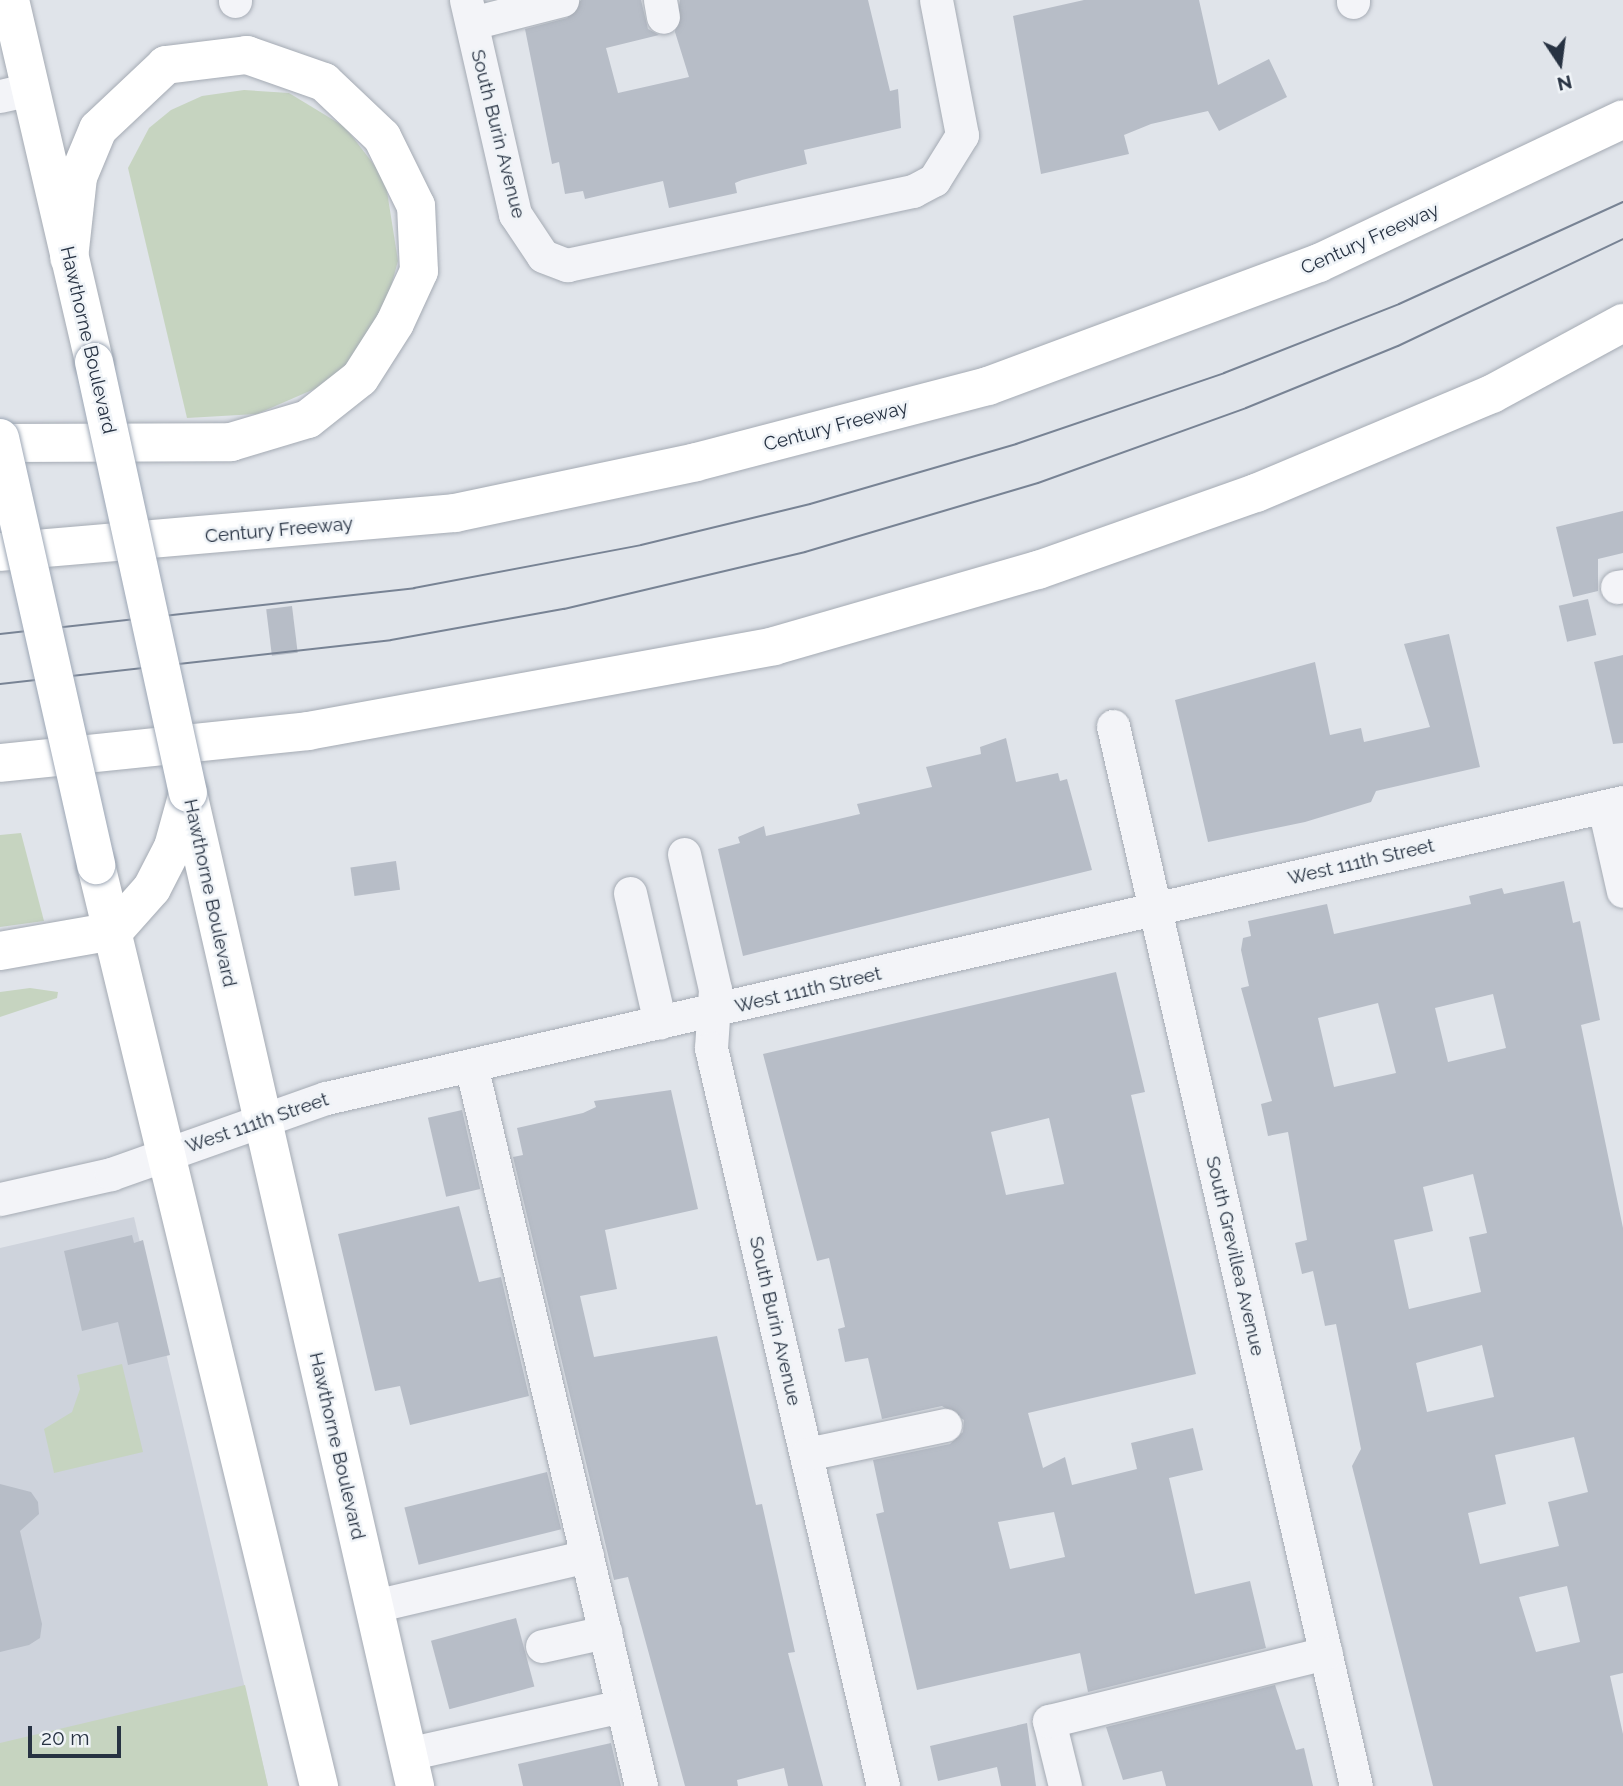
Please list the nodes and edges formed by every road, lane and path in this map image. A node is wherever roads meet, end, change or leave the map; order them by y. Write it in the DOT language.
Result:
graph roads {
  1 [pos="10,0"];
  2 [pos="562,0"];
  3 [pos="936,0"];
  4 [pos="469,11"];
  5 [pos="15,92"];
  6 [pos="1623,119"];
  7 [pos="69,258"];
  8 [pos="1623,323"];
  9 [pos="0,440"];
  10 [pos="0,529"];
  11 [pos="77,549"];
  12 [pos="0,552"];
  13 [pos="1113,726"];
  14 [pos="0,764"];
  15 [pos="1613,804"];
  16 [pos="187,846"];
  17 [pos="684,854"];
  18 [pos="1623,891"];
  19 [pos="630,893"];
  20 [pos="1155,909"];
  21 [pos="114,931"];
  22 [pos="0,951"];
  23 [pos="714,1012"];
  24 [pos="660,1023"];
  25 [pos="471,1065"];
  26 [pos="261,1118"];
  27 [pos="170,1153"];
  28 [pos="0,1199"];
  29 [pos="946,1425"];
  30 [pos="807,1454"];
  31 [pos="587,1556"];
  32 [pos="373,1606"];
  33 [pos="605,1632"];
  34 [pos="542,1646"];
  35 [pos="1326,1653"];
  36 [pos="622,1706"];
  37 [pos="411,1770"];
  38 [pos="1352,1785"];
  39 [pos="318,1786"];
  40 [pos="641,1786"];
  41 [pos="883,1786"];
  42 [pos="1065,1786"];
  1 -- 5 [label="main road, Hawthorne Boulevard"];
  2 -- 4 [label="street"];
  3 -- 4 [label="street, South Burin Avenue"];
  5 -- 7 [label="main road, Hawthorne Boulevard"];
  6 -- 11 [label="main road, Century Freeway"];
  7 -- 9 [label="main road"];
  7 -- 16 [label="main road, Hawthorne Boulevard, bridge"];
  8 -- 14 [label="main road"];
  9 -- 21 [label="main road, bridge"];
  10 -- 11 [label="main road"];
  11 -- 12 [label="main road, Century Freeway"];
  13 -- 20 [label="street, South Grevillea Avenue"];
  15 -- 18 [label="street"];
  15 -- 20 [label="street, West 111th Street"];
  16 -- 21 [label="main road"];
  16 -- 26 [label="main road, Hawthorne Boulevard"];
  17 -- 23 [label="street, South Burin Avenue"];
  19 -- 24 [label="street"];
  20 -- 23 [label="street, West 111th Street"];
  20 -- 35 [label="street, South Grevillea Avenue"];
  21 -- 22 [label="main road"];
  21 -- 27 [label="main road"];
  23 -- 24 [label="street, West 111th Street"];
  23 -- 30 [label="street, South Burin Avenue"];
  24 -- 25 [label="street, West 111th Street"];
  25 -- 26 [label="street, West 111th Street"];
  25 -- 31 [label="street"];
  26 -- 27 [label="street, West 111th Street"];
  26 -- 32 [label="main road, Hawthorne Boulevard"];
  27 -- 28 [label="street, West 111th Street"];
  27 -- 39 [label="main road"];
  29 -- 30 [label="street"];
  30 -- 41 [label="street, South Burin Avenue"];
  31 -- 32 [label="street"];
  31 -- 33 [label="street"];
  32 -- 37 [label="main road, Hawthorne Boulevard"];
  33 -- 34 [label="street"];
  33 -- 36 [label="street"];
  35 -- 38 [label="street, South Grevillea Avenue"];
  35 -- 42 [label="street"];
  36 -- 37 [label="street"];
  36 -- 40 [label="street"];
}
